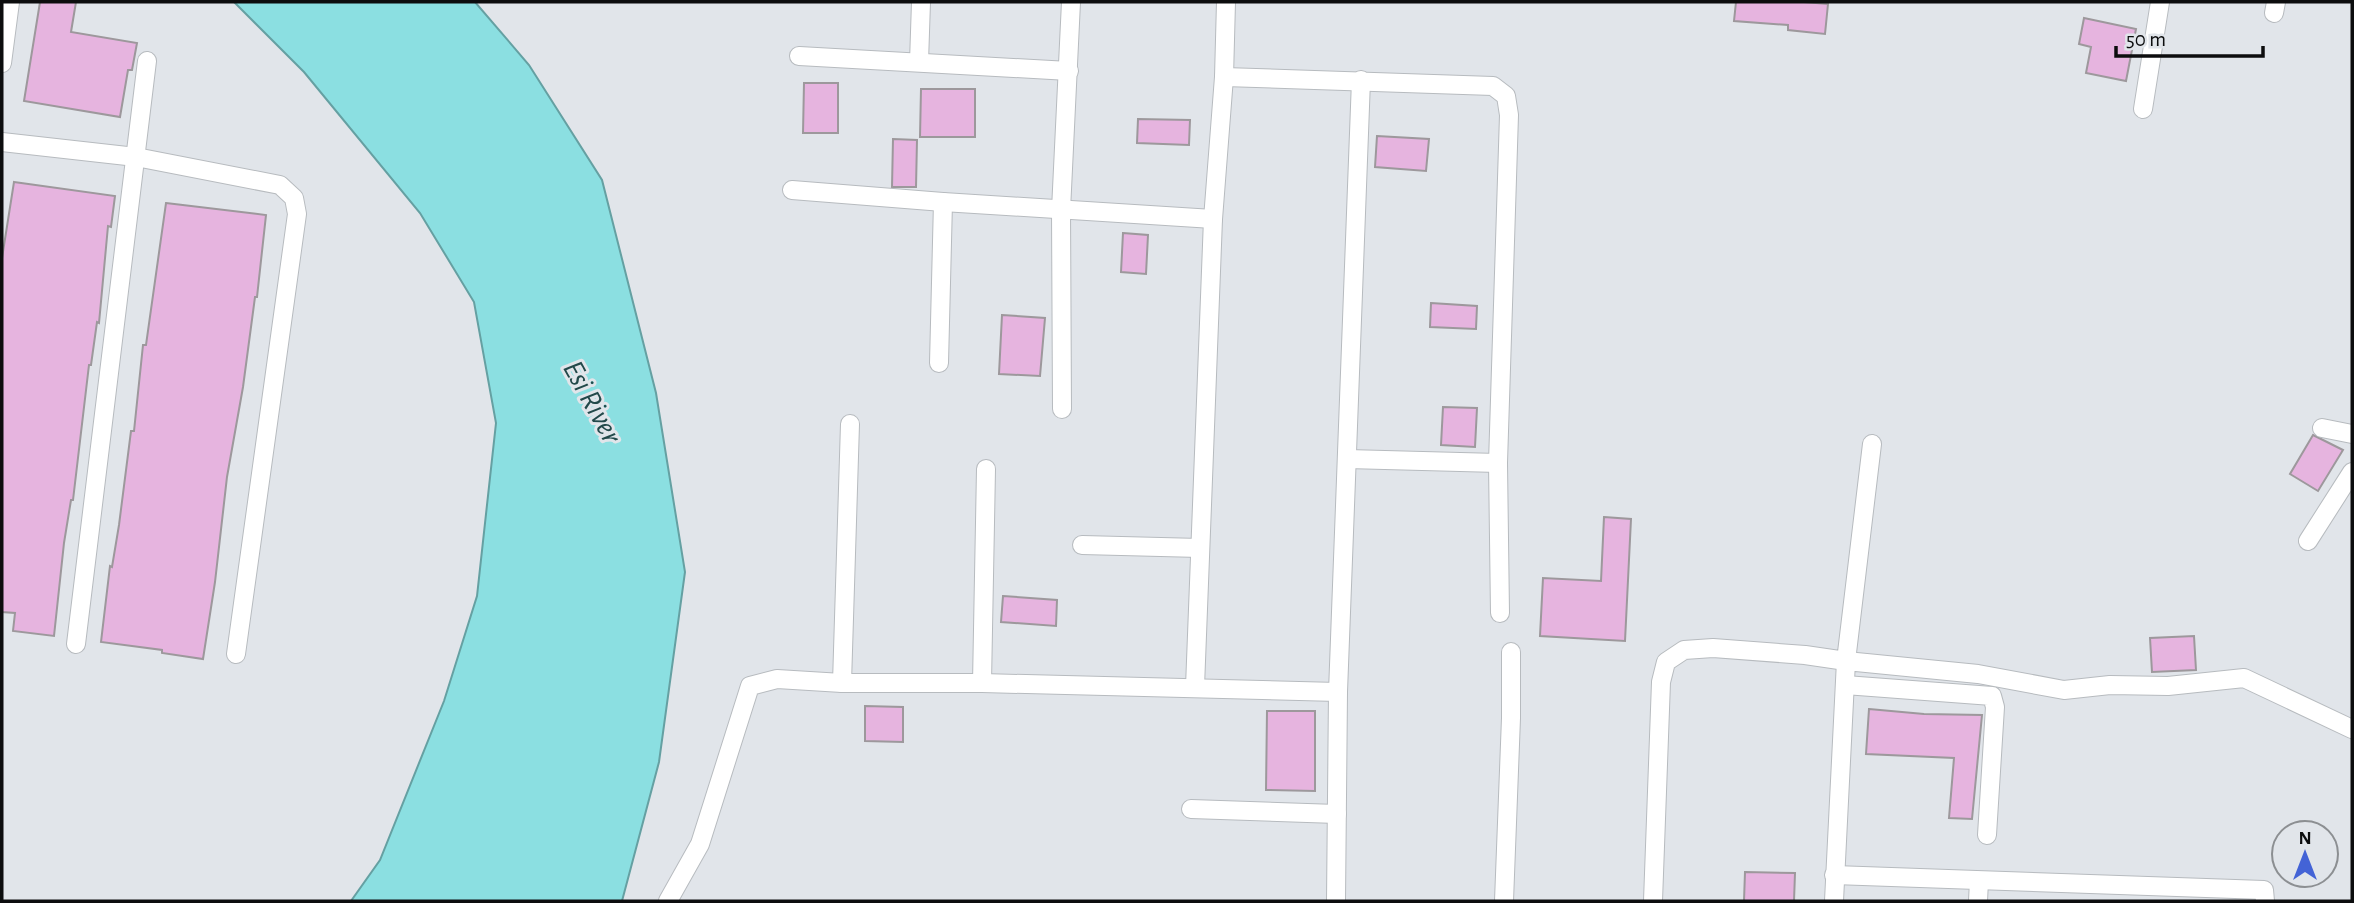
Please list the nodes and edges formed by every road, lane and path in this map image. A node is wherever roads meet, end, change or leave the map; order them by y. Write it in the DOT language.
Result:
graph roads {
  1 [pos="10,2"];
  2 [pos="921,2"];
  3 [pos="1071,2"];
  4 [pos="1226,2"];
  5 [pos="2160,2"];
  6 [pos="799,56"];
  7 [pos="147,61"];
  8 [pos="919,62"];
  9 [pos="2,63"];
  10 [pos="1069,71"];
  11 [pos="1224,77"];
  12 [pos="1361,80"];
  13 [pos="2143,109"];
  14 [pos="2,142"];
  15 [pos="136,157"];
  16 [pos="792,190"];
  17 [pos="943,202"];
  18 [pos="1060,209"];
  19 [pos="1213,219"];
  20 [pos="939,363"];
  21 [pos="1062,409"];
  22 [pos="850,424"];
  23 [pos="2322,428"];
  24 [pos="2352,434"];
  25 [pos="1872,444"];
  26 [pos="1347,459"];
  27 [pos="1498,463"];
  28 [pos="986,469"];
  29 [pos="2352,472"];
  30 [pos="2308,541"];
  31 [pos="1082,545"];
  32 [pos="1200,548"];
  33 [pos="1500,613"];
  34 [pos="76,643"];
  35 [pos="1511,652"];
  36 [pos="236,654"];
  37 [pos="1846,661"];
  38 [pos="842,683"];
  39 [pos="982,683"];
  40 [pos="1845,685"];
  41 [pos="1195,687"];
  42 [pos="1338,692"];
  43 [pos="2352,729"];
  44 [pos="1191,809"];
  45 [pos="1337,814"];
  46 [pos="1987,835"];
  47 [pos="1834,875"];
  48 [pos="1979,881"];
  49 [pos="2157,894"];
  50 [pos="667,901"];
  51 [pos="1336,901"];
  52 [pos="1504,901"];
  53 [pos="1653,901"];
  54 [pos="1834,901"];
  55 [pos="1978,901"];
  56 [pos="2265,901"];
  1 -- 9 [label="street"];
  2 -- 8 [label="street"];
  3 -- 10 [label="street"];
  4 -- 11 [label="street"];
  5 -- 13 [label="street"];
  6 -- 8 [label="street"];
  7 -- 15 [label="street"];
  8 -- 10 [label="street"];
  10 -- 18 [label="street"];
  11 -- 12 [label="street"];
  11 -- 19 [label="street"];
  12 -- 26 [label="street"];
  12 -- 27 [label="street"];
  14 -- 15 [label="street"];
  15 -- 34 [label="street"];
  15 -- 36 [label="street"];
  16 -- 17 [label="street"];
  17 -- 18 [label="street"];
  17 -- 20 [label="street"];
  18 -- 19 [label="street"];
  18 -- 21 [label="street"];
  19 -- 32 [label="street"];
  22 -- 38 [label="street"];
  23 -- 24 [label="street"];
  25 -- 37 [label="street"];
  26 -- 27 [label="street"];
  26 -- 42 [label="street"];
  27 -- 33 [label="street"];
  28 -- 39 [label="street"];
  29 -- 30 [label="street"];
  31 -- 32 [label="street"];
  32 -- 41 [label="street"];
  35 -- 52 [label="street"];
  37 -- 40 [label="street"];
  37 -- 43 [label="street"];
  37 -- 53 [label="street"];
  38 -- 39 [label="street"];
  38 -- 50 [label="street"];
  39 -- 41 [label="street"];
  40 -- 46 [label="street"];
  40 -- 47 [label="street"];
  41 -- 42 [label="street"];
  42 -- 45 [label="street"];
  44 -- 45 [label="street"];
  45 -- 51 [label="street"];
  47 -- 48 [label="street"];
  47 -- 54 [label="street"];
  48 -- 49 [label="street"];
  48 -- 55 [label="street"];
  49 -- 56 [label="street"];
}
